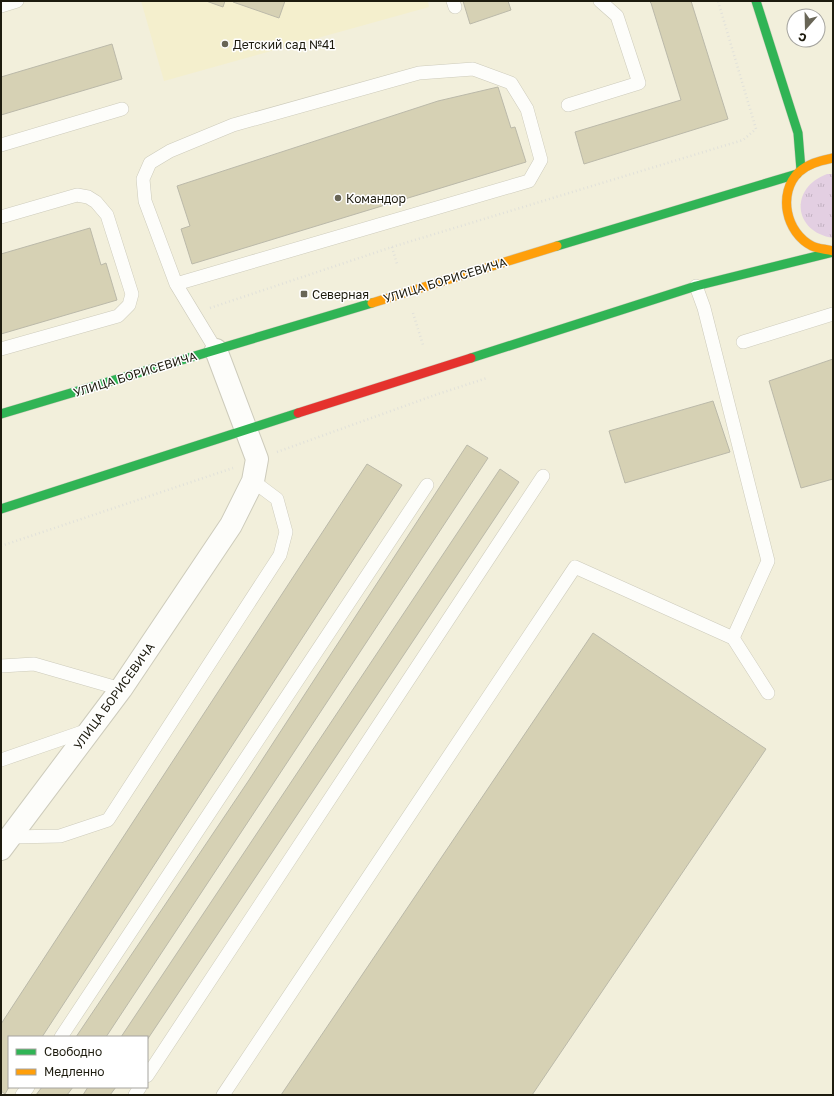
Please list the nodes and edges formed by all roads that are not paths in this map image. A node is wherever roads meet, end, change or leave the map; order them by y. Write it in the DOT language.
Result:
graph roads {
  1 [pos="17,1"];
  2 [pos="600,1"];
  3 [pos="756,1"];
  4 [pos="1,6"];
  5 [pos="568,105"];
  6 [pos="122,109"];
  7 [pos="798,133"];
  8 [pos="810,140"];
  9 [pos="1,145"];
  10 [pos="831,155"];
  11 [pos="799,172"];
  12 [pos="1,217"];
  13 [pos="833,252"];
  14 [pos="176,284"];
  15 [pos="696,286"];
  16 [pos="833,314"];
  17 [pos="743,342"];
  18 [pos="1,348"];
  19 [pos="216,350"];
  20 [pos="1,414"];
  21 [pos="245,430"];
  22 [pos="543,476"];
  23 [pos="253,481"];
  24 [pos="427,485"];
  25 [pos="1,509"];
  26 [pos="733,638"];
  27 [pos="1,666"];
  28 [pos="121,689"];
  29 [pos="768,693"];
  30 [pos="90,730"];
  31 [pos="1,760"];
  32 [pos="6,843"];
  33 [pos="62,1036"];
  34 [pos="148,1074"];
  35 [pos="223,1095"];
  1 -- 4 [label="lane"];
  2 -- 5 [label="lane"];
  3 -- 7 [label="street"];
  6 -- 9 [label="lane"];
  7 -- 8 [label="street"];
  7 -- 11 [label="street"];
  10 -- 11 [label="street, УЛИЦА БОРИСЕВИЧА"];
  11 -- 13 [label="street"];
  11 -- 19 [label="street, УЛИЦА БОРИСЕВИЧА"];
  12 -- 18 [label="lane"];
  13 -- 15 [label="street"];
  14 -- 14 [label="lane"];
  14 -- 19 [label="lane"];
  15 -- 21 [label="street"];
  15 -- 26 [label="lane"];
  16 -- 17 [label="lane"];
  19 -- 20 [label="street, УЛИЦА БОРИСЕВИЧА"];
  19 -- 21 [label="street"];
  21 -- 23 [label="street, УЛИЦА БОРИСЕВИЧА"];
  21 -- 25 [label="street"];
  22 -- 34 [label="lane"];
  23 -- 28 [label="street, УЛИЦА БОРИСЕВИЧА"];
  23 -- 32 [label="lane"];
  24 -- 33 [label="lane"];
  26 -- 29 [label="lane"];
  26 -- 35 [label="lane"];
  27 -- 28 [label="lane"];
  28 -- 30 [label="street, УЛИЦА БОРИСЕВИЧА"];
  30 -- 31 [label="lane"];
  30 -- 32 [label="street, УЛИЦА БОРИСЕВИЧА"];
}
